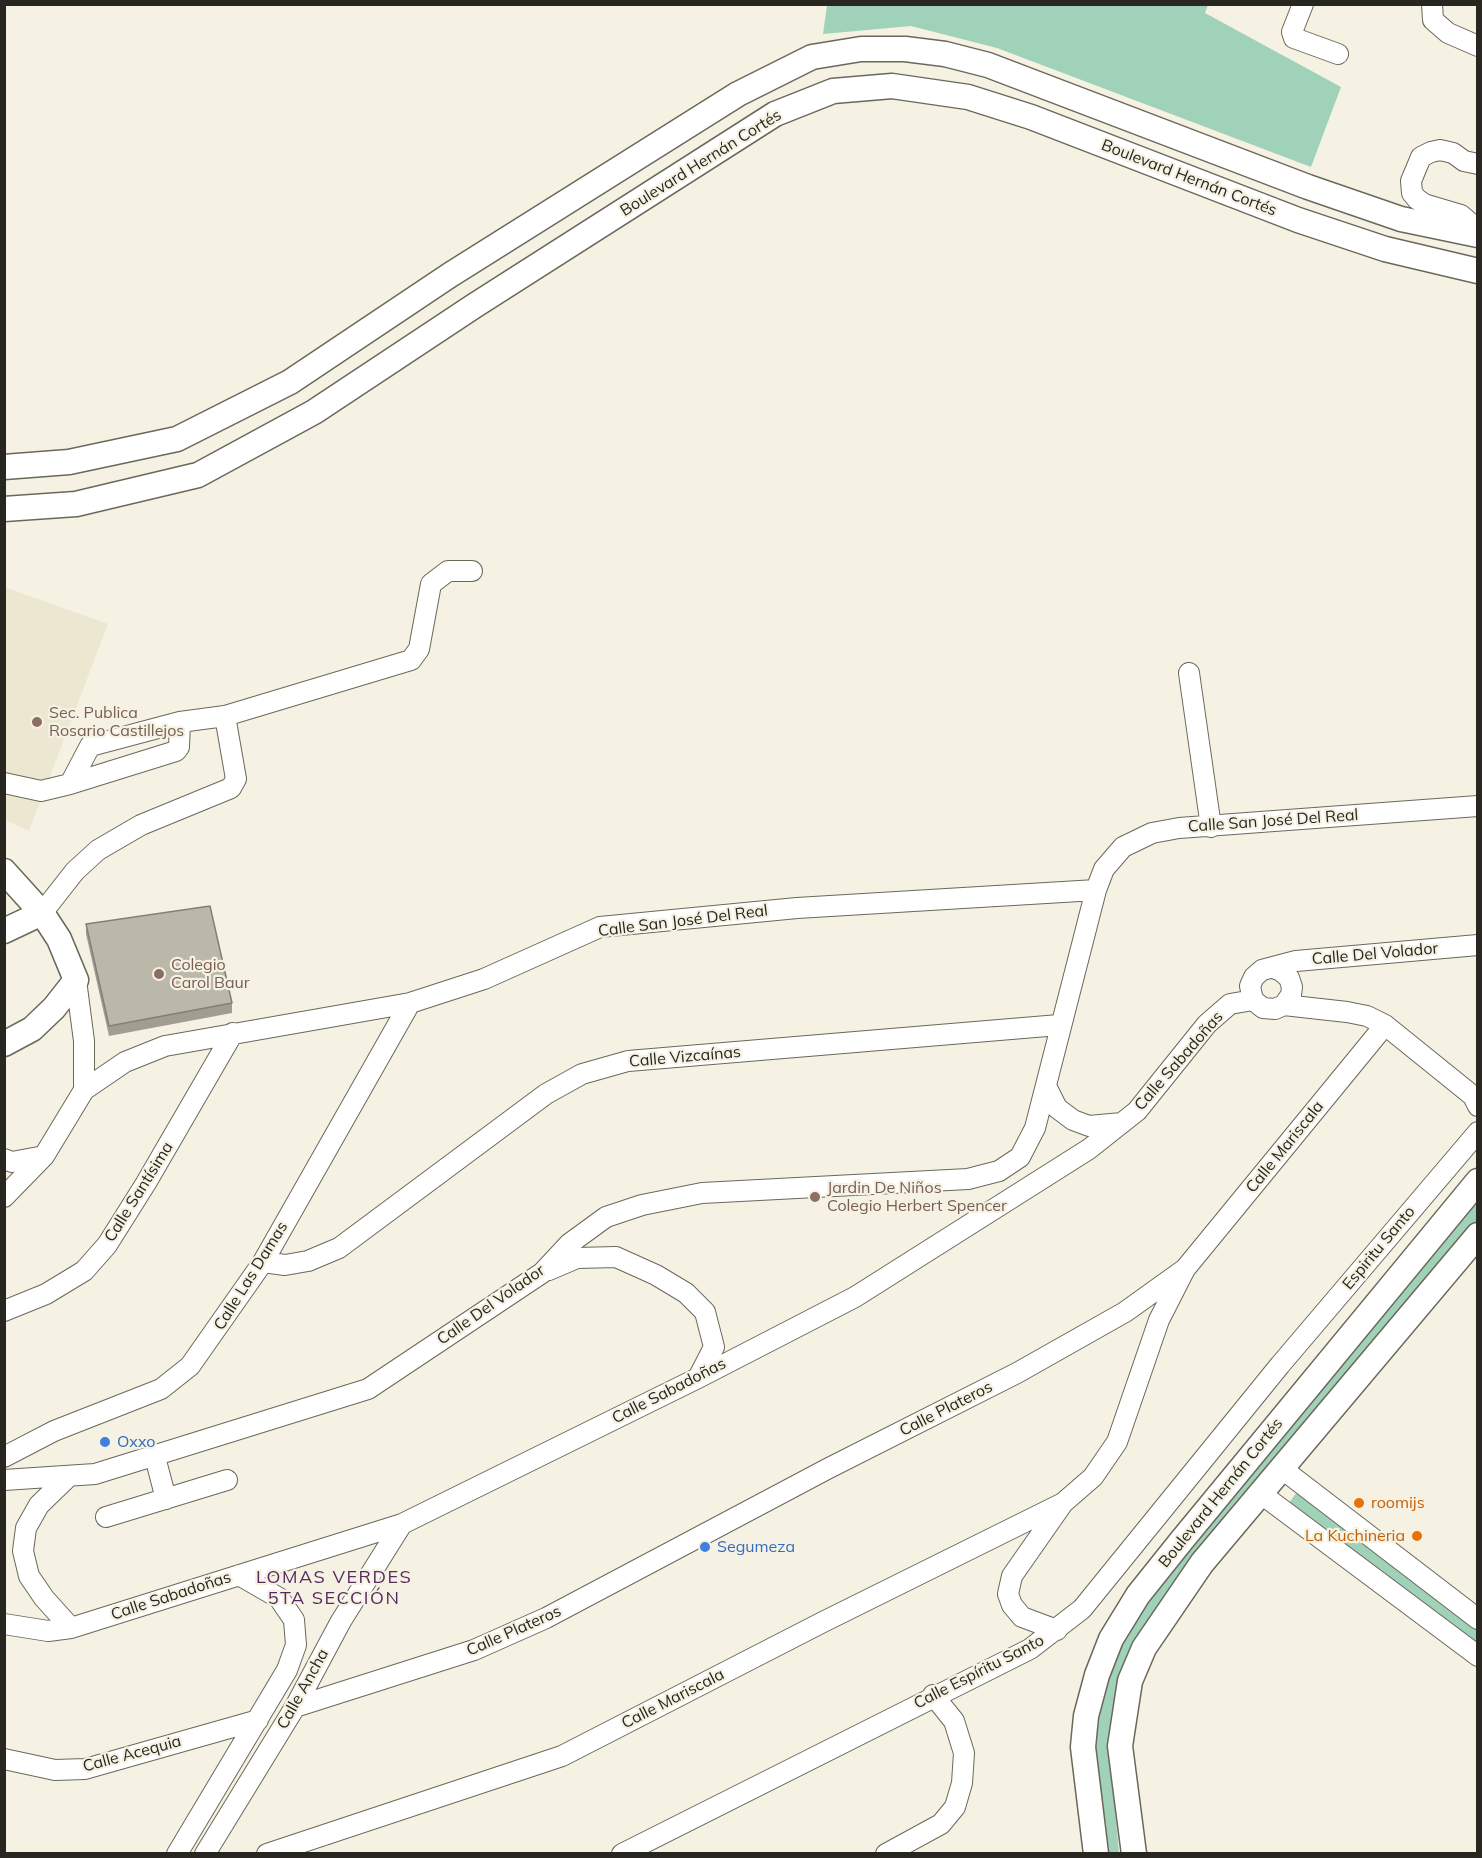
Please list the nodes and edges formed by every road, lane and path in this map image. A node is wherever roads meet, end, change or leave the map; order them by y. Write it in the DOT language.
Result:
graph roads {
  1 [pos="1303,4"];
  2 [pos="1432,4"];
  3 [pos="1478,46"];
  4 [pos="1338,54"];
  5 [pos="1478,164"];
  6 [pos="1438,218"];
  7 [pos="1473,234"];
  8 [pos="1429,260"];
  9 [pos="1469,269"];
  10 [pos="450,275"];
  11 [pos="414,299"];
  12 [pos="474,306"];
  13 [pos="436,331"];
  14 [pos="4,467"];
  15 [pos="4,510"];
  16 [pos="472,571"];
  17 [pos="1189,673"];
  18 [pos="225,716"];
  19 [pos="180,722"];
  20 [pos="4,783"];
  21 [pos="70,784"];
  22 [pos="1478,806"];
  23 [pos="1211,827"];
  24 [pos="4,871"];
  25 [pos="1096,890"];
  26 [pos="42,913"];
  27 [pos="4,931"];
  28 [pos="1478,945"];
  29 [pos="1273,968"];
  30 [pos="76,980"];
  31 [pos="1253,1000"];
  32 [pos="410,1003"];
  33 [pos="1284,1005"];
  34 [pos="1385,1025"];
  35 [pos="1059,1026"];
  36 [pos="232,1033"];
  37 [pos="4,1044"];
  38 [pos="1047,1088"];
  39 [pos="84,1090"];
  40 [pos="1478,1106"];
  41 [pos="1124,1123"];
  42 [pos="1478,1132"];
  43 [pos="44,1156"];
  44 [pos="4,1159"];
  45 [pos="1478,1181"];
  46 [pos="4,1197"];
  47 [pos="1478,1234"];
  48 [pos="263,1262"];
  49 [pos="1185,1269"];
  50 [pos="542,1273"];
  51 [pos="4,1311"];
  52 [pos="1280,1365"];
  53 [pos="698,1378"];
  54 [pos="4,1457"];
  55 [pos="155,1457"];
  56 [pos="1281,1468"];
  57 [pos="68,1477"];
  58 [pos="4,1480"];
  59 [pos="227,1480"];
  60 [pos="1260,1493"];
  61 [pos="166,1499"];
  62 [pos="1063,1503"];
  63 [pos="106,1517"];
  64 [pos="402,1524"];
  65 [pos="239,1575"];
  66 [pos="1471,1615"];
  67 [pos="4,1624"];
  68 [pos="71,1628"];
  69 [pos="1057,1630"];
  70 [pos="1448,1635"];
  71 [pos="1476,1657"];
  72 [pos="933,1695"];
  73 [pos="296,1707"];
  74 [pos="258,1720"];
  75 [pos="4,1759"];
  76 [pos="177,1854"];
  77 [pos="205,1854"];
  78 [pos="267,1854"];
  79 [pos="622,1854"];
  80 [pos="886,1854"];
  81 [pos="1096,1854"];
  82 [pos="1134,1854"];
  1 -- 4 [label="street"];
  2 -- 3 [label="street"];
  5 -- 6 [label="street"];
  6 -- 7 [label="main road, Boulevard Hernán Cortés"];
  6 -- 8 [label="main road"];
  6 -- 10 [label="main road, Boulevard Hernán Cortés"];
  7 -- 9 [label="main road"];
  8 -- 9 [label="main road, Boulevard Hernán Cortés"];
  8 -- 12 [label="main road, Boulevard Hernán Cortés"];
  10 -- 11 [label="main road, Boulevard Hernán Cortés"];
  10 -- 12 [label="main road"];
  11 -- 13 [label="main road"];
  11 -- 14 [label="main road, Boulevard Hernán Cortés"];
  12 -- 13 [label="main road, Boulevard Hernán Cortés"];
  13 -- 15 [label="main road, Boulevard Hernán Cortés"];
  16 -- 18 [label="street"];
  17 -- 23 [label="street"];
  18 -- 19 [label="street"];
  18 -- 26 [label="street"];
  19 -- 21 [label="street"];
  19 -- 21 [label="street"];
  20 -- 21 [label="street"];
  22 -- 23 [label="street, Calle San José Del Real"];
  23 -- 25 [label="street, Calle San José Del Real"];
  24 -- 26 [label="main road"];
  25 -- 32 [label="street, Calle San José Del Real"];
  25 -- 35 [label="street, Calle San José Del Real"];
  26 -- 27 [label="main road"];
  26 -- 30 [label="main road"];
  28 -- 29 [label="street, Calle Del Volador"];
  29 -- 31 [label="street"];
  29 -- 33 [label="street"];
  30 -- 37 [label="main road"];
  30 -- 39 [label="street"];
  31 -- 33 [label="street"];
  31 -- 41 [label="street, Calle Sabadoñas"];
  32 -- 36 [label="street, Calle San José Del Real"];
  32 -- 48 [label="street, Calle Las Damas"];
  33 -- 34 [label="street"];
  34 -- 40 [label="street"];
  34 -- 49 [label="street, Calle Mariscala"];
  35 -- 38 [label="street, Calle Del Volador"];
  35 -- 48 [label="street, Calle Vizcaínas"];
  36 -- 39 [label="street, Calle San José Del Real"];
  36 -- 51 [label="street, Calle Santísima"];
  38 -- 41 [label="street"];
  38 -- 50 [label="street, Calle Del Volador"];
  39 -- 43 [label="street"];
  41 -- 53 [label="street, Calle Sabadoñas"];
  42 -- 52 [label="street, Espiritu Santo"];
  43 -- 44 [label="street"];
  43 -- 46 [label="street"];
  45 -- 81 [label="main road, Boulevard Hernán Cortés"];
  47 -- 56 [label="main road, Boulevard Hernán Cortés"];
  48 -- 54 [label="street, Calle Las Damas"];
  49 -- 62 [label="street"];
  49 -- 73 [label="street, Calle Plateros"];
  50 -- 53 [label="street"];
  50 -- 55 [label="street, Calle Del Volador"];
  52 -- 69 [label="street, Calle Espíritu Santo"];
  53 -- 64 [label="street, Calle Sabadoñas"];
  55 -- 57 [label="street, Calle Del Volador"];
  55 -- 61 [label="street"];
  56 -- 60 [label="main road, Boulevard Hernán Cortés"];
  56 -- 66 [label="street"];
  57 -- 58 [label="street, Calle Del Volador"];
  57 -- 68 [label="street"];
  59 -- 61 [label="street"];
  60 -- 70 [label="street"];
  60 -- 82 [label="main road, Boulevard Hernán Cortés"];
  61 -- 63 [label="street"];
  62 -- 69 [label="street"];
  62 -- 78 [label="street, Calle Mariscala"];
  64 -- 65 [label="street, Calle Sabadoñas"];
  64 -- 73 [label="street, Calle Ancha"];
  65 -- 68 [label="street, Calle Sabadoñas"];
  65 -- 74 [label="street, Calle Ancha"];
  66 -- 70 [label="street"];
  67 -- 68 [label="street, Calle Sabadoñas"];
  69 -- 72 [label="street, Calle Espíritu Santo"];
  70 -- 71 [label="street"];
  72 -- 79 [label="street, Calle Espíritu Santo"];
  72 -- 80 [label="street"];
  73 -- 77 [label="street, Calle Ancha"];
  74 -- 75 [label="street, Calle Acequia"];
  74 -- 76 [label="street, Calle Ancha"];
}
